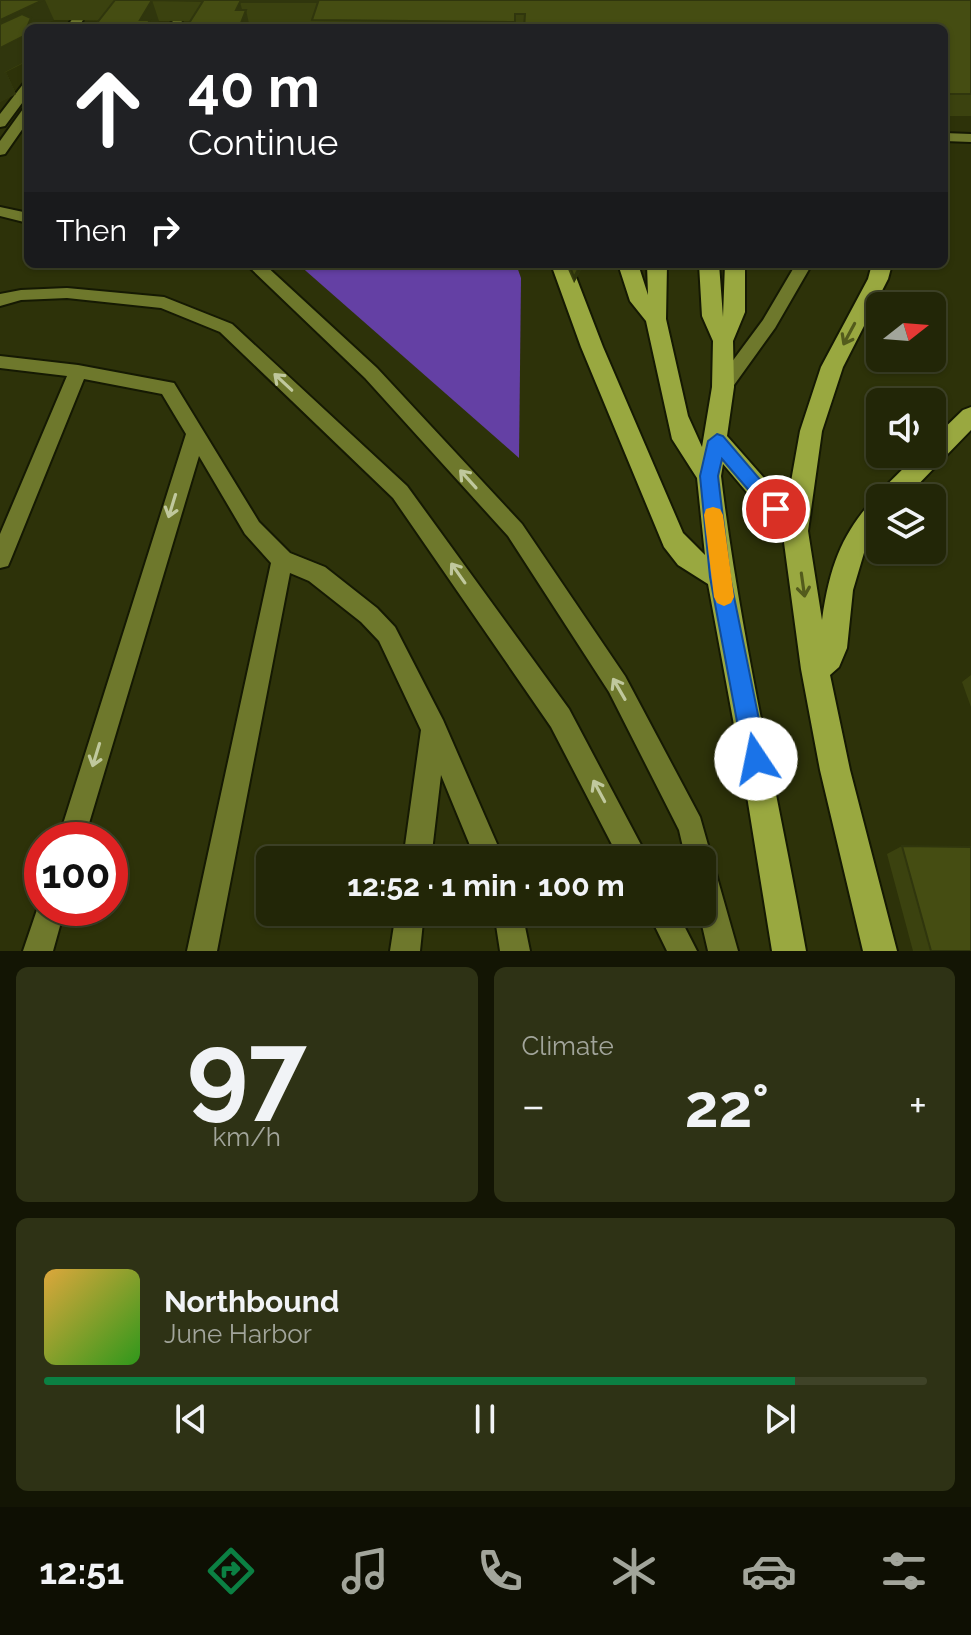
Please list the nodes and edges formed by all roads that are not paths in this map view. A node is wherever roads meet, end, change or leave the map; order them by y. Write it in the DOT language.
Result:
graph roads {
  1 [pos="24,91"];
  2 [pos="24,118"];
  3 [pos="0,123"];
  4 [pos="948,137"];
  5 [pos="971,138"];
  6 [pos="0,151"];
  7 [pos="0,211"];
  8 [pos="24,217"];
  9 [pos="258,268"];
  10 [pos="562,268"];
  11 [pos="629,268"];
  12 [pos="657,268"];
  13 [pos="709,268"];
  14 [pos="735,268"];
  15 [pos="802,268"];
  16 [pos="881,268"];
  17 [pos="10,298"];
  18 [pos="0,313"];
  19 [pos="656,319"];
  20 [pos="723,341"];
  21 [pos="0,362"];
  22 [pos="78,371"];
  23 [pos="723,387"];
  24 [pos="971,416"];
  25 [pos="196,432"];
  26 [pos="717,441"];
  27 [pos="709,476"];
  28 [pos="903,484"];
  29 [pos="866,523"];
  30 [pos="795,531"];
  31 [pos="0,559"];
  32 [pos="282,560"];
  33 [pos="720,577"];
  34 [pos="815,669"];
  35 [pos="434,729"];
  36 [pos="77,822"];
  37 [pos="419,846"];
  38 [pos="484,846"];
  39 [pos="628,846"];
  40 [pos="696,846"];
  41 [pos="716,923"];
  42 [pos="46,926"];
  43 [pos="408,926"];
  44 [pos="511,926"];
  45 [pos="669,926"];
  46 [pos="38,951"];
  47 [pos="202,951"];
  48 [pos="405,951"];
  49 [pos="515,951"];
  50 [pos="682,951"];
  51 [pos="723,951"];
  52 [pos="789,951"];
  53 [pos="880,951"];
  1 -- 3 [label="lane"];
  2 -- 6 [label="lane"];
  4 -- 5 [label="lane"];
  7 -- 8 [label="lane"];
  40 -- 9 [label="lane, one-way"];
  10 -- 33 [label="highway"];
  11 -- 19 [label="highway"];
  12 -- 19 [label="highway"];
  13 -- 20 [label="highway"];
  14 -- 20 [label="highway"];
  15 -- 23 [label="lane"];
  16 -- 30 [label="highway, one-way"];
  17 -- 18 [label="lane"];
  39 -- 17 [label="lane, one-way"];
  19 -- 27 [label="highway"];
  20 -- 23 [label="highway"];
  21 -- 22 [label="lane"];
  22 -- 25 [label="lane"];
  22 -- 31 [label="lane"];
  23 -- 26 [label="highway"];
  24 -- 28 [label="highway"];
  25 -- 32 [label="lane"];
  25 -- 36 [label="lane, one-way"];
  26 -- 27 [label="highway"];
  26 -- 30 [label="highway"];
  27 -- 33 [label="highway"];
  29 -- 34 [label="highway"];
  30 -- 34 [label="highway, one-way"];
  32 -- 35 [label="lane"];
  32 -- 47 [label="lane"];
  33 -- 52 [label="highway"];
  34 -- 53 [label="highway"];
  35 -- 37 [label="lane"];
  35 -- 38 [label="lane"];
  41 -- 51 [label="lane"];
  42 -- 46 [label="lane"];
  43 -- 48 [label="lane"];
  44 -- 49 [label="lane"];
  45 -- 50 [label="lane"];
}
